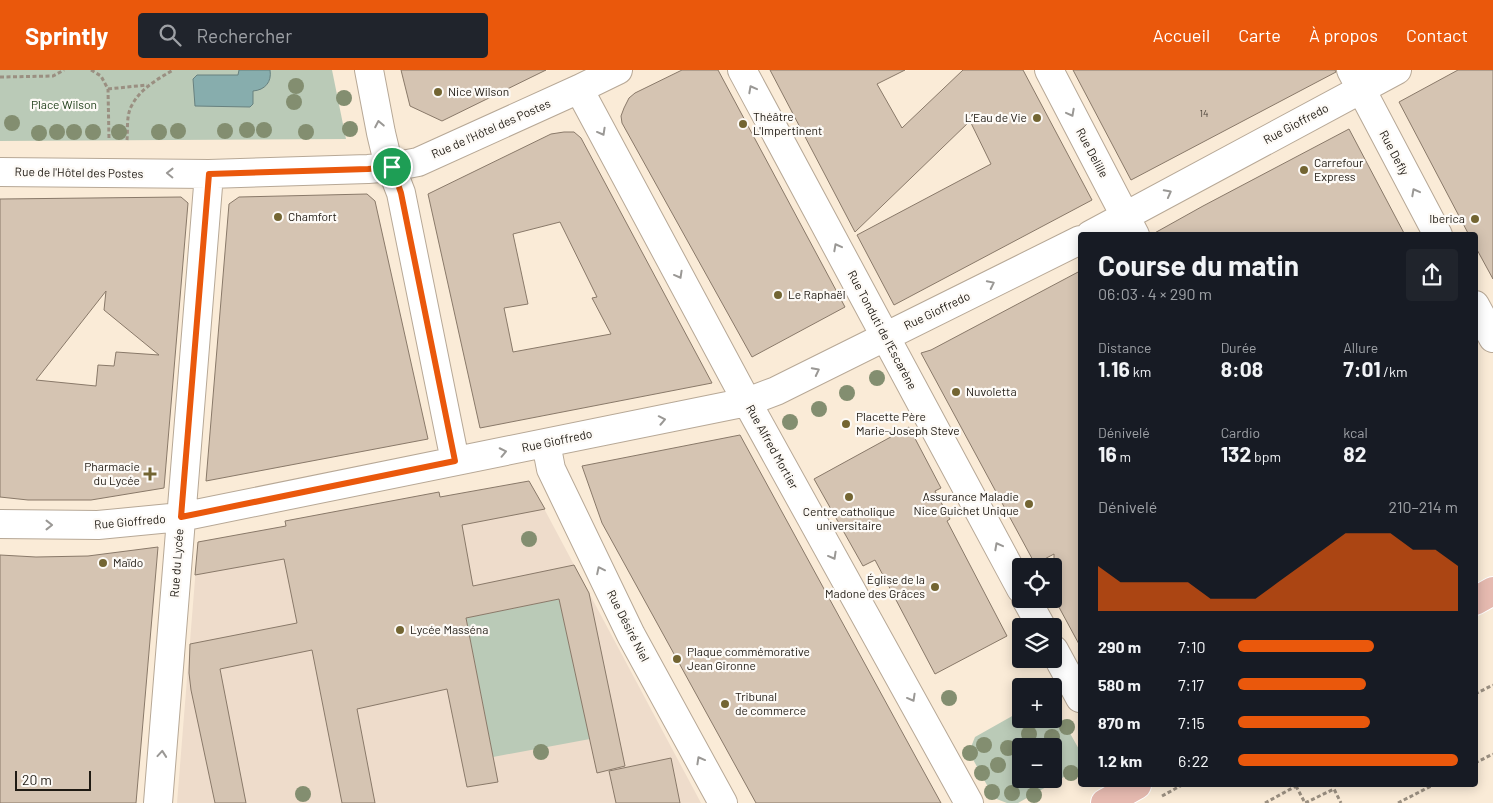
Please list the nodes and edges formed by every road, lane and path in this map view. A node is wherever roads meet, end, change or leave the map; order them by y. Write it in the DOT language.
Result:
graph roads {
  1 [pos="64,70"];
  2 [pos="91,70"];
  3 [pos="174,70"];
  4 [pos="369,70"];
  5 [pos="618,70"];
  6 [pos="742,70"];
  7 [pos="1049,70"];
  8 [pos="1397,70"];
  9 [pos="0,77"];
  10 [pos="1356,80"];
  11 [pos="148,85"];
  12 [pos="108,89"];
  13 [pos="579,90"];
  14 [pos="109,140"];
  15 [pos="127,140"];
  16 [pos="392,167"];
  17 [pos="0,172"];
  18 [pos="209,174"];
  19 [pos="1130,226"];
  20 [pos="1103,232"];
  21 [pos="1436,232"];
  22 [pos="1078,241"];
  23 [pos="1478,310"];
  24 [pos="885,337"];
  25 [pos="1493,338"];
  26 [pos="747,402"];
  27 [pos="546,443"];
  28 [pos="455,461"];
  29 [pos="181,517"];
  30 [pos="0,524"];
  31 [pos="1012,572"];
  32 [pos="1493,591"];
  33 [pos="1478,599"];
  34 [pos="1062,665"];
  35 [pos="1493,685"];
  36 [pos="1478,692"];
  37 [pos="1078,694"];
  38 [pos="1493,754"];
  39 [pos="1478,762"];
  40 [pos="1169,787"];
  41 [pos="1295,787"];
  42 [pos="1297,787"];
  43 [pos="1428,787"];
  44 [pos="1137,792"];
  45 [pos="158,803"];
  46 [pos="723,803"];
  47 [pos="969,803"];
  48 [pos="1105,803"];
  49 [pos="1265,803"];
  50 [pos="1341,803"];
  51 [pos="1398,803"];
  1 -- 9 [label="path"];
  2 -- 12 [label="path"];
  3 -- 11 [label="path"];
  16 -- 4 [label="street, one-way"];
  5 -- 13 [label="street, Rue de l'Hôtel des Postes"];
  24 -- 6 [label="street, Rue Tonduti de l'Escarène, one-way"];
  7 -- 19 [label="street, Rue Delille, one-way"];
  8 -- 10 [label="street, Rue Gioffredo"];
  19 -- 10 [label="street, Rue Gioffredo, one-way"];
  21 -- 10 [label="street, Rue Defly, one-way"];
  11 -- 12 [label="path"];
  11 -- 15 [label="path"];
  12 -- 14 [label="path"];
  13 -- 16 [label="street, Rue de l'Hôtel des Postes"];
  13 -- 26 [label="street, Rue Alfred Mortier, one-way"];
  16 -- 18 [label="street, Rue de l'Hôtel des Postes"];
  16 -- 28 [label="street"];
  18 -- 17 [label="street, Rue de l'Hôtel des Postes, one-way"];
  18 -- 29 [label="street, Rue du Lycée"];
  19 -- 20 [label="street, Rue Gioffredo"];
  24 -- 22 [label="street, Rue Gioffredo, one-way"];
  23 -- 25 [label="street"];
  26 -- 24 [label="street, Rue Gioffredo, one-way"];
  31 -- 24 [label="street, Rue Tonduti de l'Escarène, one-way"];
  27 -- 26 [label="street, Rue Gioffredo, one-way"];
  26 -- 47 [label="street, Rue Alfred Mortier, one-way"];
  28 -- 27 [label="street, Rue Gioffredo, one-way"];
  46 -- 27 [label="street, Rue Désiré Niel, one-way"];
  28 -- 29 [label="street, Rue Gioffredo"];
  30 -- 29 [label="street, Rue Gioffredo, one-way"];
  45 -- 29 [label="street, Rue du Lycée, one-way"];
  32 -- 33 [label="main road"];
  34 -- 37 [label="street"];
  35 -- 36 [label="path"];
  38 -- 39 [label="path"];
  40 -- 44 [label="path"];
  41 -- 49 [label="path"];
  42 -- 50 [label="path"];
  43 -- 51 [label="path"];
  44 -- 48 [label="main road"];
}
